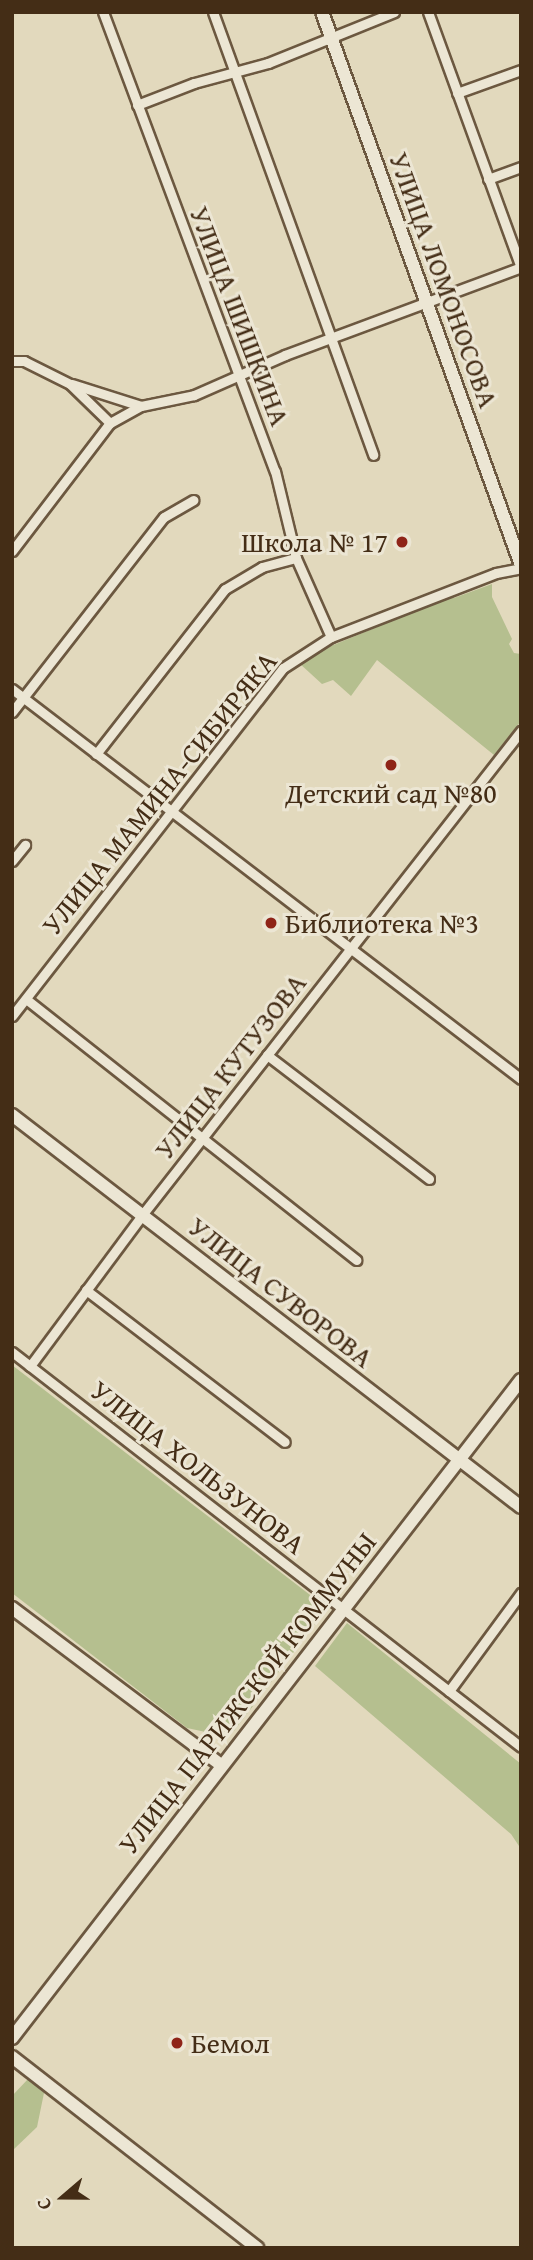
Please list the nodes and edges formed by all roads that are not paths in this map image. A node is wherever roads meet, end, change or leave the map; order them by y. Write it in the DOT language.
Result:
graph roads {
  1 [pos="103,12"];
  2 [pos="213,12"];
  3 [pos="322,12"];
  4 [pos="394,12"];
  5 [pos="428,12"];
  6 [pos="330,37"];
  7 [pos="521,71"];
  8 [pos="235,73"];
  9 [pos="457,93"];
  10 [pos="137,105"];
  11 [pos="521,167"];
  12 [pos="488,179"];
  13 [pos="521,267"];
  14 [pos="426,302"];
  15 [pos="331,338"];
  16 [pos="12,361"];
  17 [pos="239,373"];
  18 [pos="70,384"];
  19 [pos="141,406"];
  20 [pos="110,423"];
  21 [pos="373,455"];
  22 [pos="193,500"];
  23 [pos="12,551"];
  24 [pos="296,558"];
  25 [pos="521,566"];
  26 [pos="331,637"];
  27 [pos="12,688"];
  28 [pos="24,697"];
  29 [pos="12,712"];
  30 [pos="521,731"];
  31 [pos="96,754"];
  32 [pos="170,811"];
  33 [pos="25,845"];
  34 [pos="12,861"];
  35 [pos="351,950"];
  36 [pos="26,999"];
  37 [pos="12,1016"];
  38 [pos="267,1055"];
  39 [pos="521,1079"];
  40 [pos="12,1115"];
  41 [pos="202,1138"];
  42 [pos="429,1179"];
  43 [pos="142,1215"];
  44 [pos="356,1260"];
  45 [pos="86,1290"];
  46 [pos="12,1352"];
  47 [pos="30,1366"];
  48 [pos="521,1380"];
  49 [pos="285,1442"];
  50 [pos="459,1460"];
  51 [pos="521,1507"];
  52 [pos="521,1593"];
  53 [pos="12,1608"];
  54 [pos="343,1609"];
  55 [pos="449,1691"];
  56 [pos="521,1747"];
  57 [pos="221,1765"];
  58 [pos="12,2038"];
  59 [pos="12,2057"];
  60 [pos="257,2248"];
  1 -- 10 [label="street, УЛИЦА ШИШКИНА"];
  2 -- 8 [label="street"];
  3 -- 6 [label="street, УЛИЦА ЛОМОНОСОВА"];
  4 -- 6 [label="street"];
  5 -- 9 [label="street"];
  6 -- 8 [label="street"];
  6 -- 14 [label="street, УЛИЦА ЛОМОНОСОВА"];
  7 -- 9 [label="street"];
  8 -- 10 [label="street"];
  8 -- 15 [label="street"];
  9 -- 12 [label="street"];
  10 -- 17 [label="street, УЛИЦА ШИШКИНА"];
  11 -- 12 [label="street"];
  12 -- 13 [label="street"];
  13 -- 14 [label="street"];
  14 -- 15 [label="street"];
  14 -- 25 [label="street, УЛИЦА ЛОМОНОСОВА"];
  15 -- 17 [label="street"];
  15 -- 21 [label="street"];
  16 -- 18 [label="street"];
  17 -- 19 [label="street"];
  17 -- 24 [label="street, УЛИЦА ШИШКИНА"];
  18 -- 19 [label="street"];
  18 -- 20 [label="street"];
  19 -- 20 [label="street"];
  20 -- 23 [label="street"];
  22 -- 28 [label="street"];
  24 -- 26 [label="street, УЛИЦА ШИШКИНА"];
  24 -- 31 [label="street"];
  25 -- 26 [label="street, УЛИЦА МАМИНА-СИБИРЯКА"];
  26 -- 32 [label="street, УЛИЦА МАМИНА-СИБИРЯКА"];
  27 -- 28 [label="street"];
  28 -- 29 [label="street"];
  28 -- 31 [label="street"];
  30 -- 35 [label="street, УЛИЦА КУТУЗОВА"];
  31 -- 32 [label="street"];
  32 -- 35 [label="street"];
  32 -- 36 [label="street, УЛИЦА МАМИНА-СИБИРЯКА"];
  33 -- 34 [label="street"];
  35 -- 38 [label="street, УЛИЦА КУТУЗОВА"];
  35 -- 39 [label="street"];
  36 -- 37 [label="street, УЛИЦА МАМИНА-СИБИРЯКА"];
  36 -- 41 [label="street"];
  38 -- 41 [label="street, УЛИЦА КУТУЗОВА"];
  38 -- 42 [label="street"];
  40 -- 43 [label="street, УЛИЦА СУВОРОВА"];
  41 -- 43 [label="street, УЛИЦА КУТУЗОВА"];
  41 -- 44 [label="street"];
  43 -- 45 [label="street, УЛИЦА КУТУЗОВА"];
  43 -- 50 [label="street, УЛИЦА СУВОРОВА"];
  45 -- 47 [label="street, УЛИЦА КУТУЗОВА"];
  45 -- 49 [label="street"];
  46 -- 47 [label="street, УЛИЦА ХОЛЬЗУНОВА"];
  47 -- 54 [label="street, УЛИЦА ХОЛЬЗУНОВА"];
  48 -- 50 [label="street, УЛИЦА ПАРИЖСКОЙ КОММУНЫ"];
  50 -- 51 [label="street, УЛИЦА СУВОРОВА"];
  50 -- 54 [label="street, УЛИЦА ПАРИЖСКОЙ КОММУНЫ"];
  52 -- 55 [label="street"];
  53 -- 57 [label="street"];
  54 -- 55 [label="street, УЛИЦА ХОЛЬЗУНОВА"];
  54 -- 57 [label="street, УЛИЦА ПАРИЖСКОЙ КОММУНЫ"];
  55 -- 56 [label="street, УЛИЦА ХОЛЬЗУНОВА"];
  57 -- 58 [label="street, УЛИЦА ПАРИЖСКОЙ КОММУНЫ"];
  59 -- 60 [label="street"];
}
